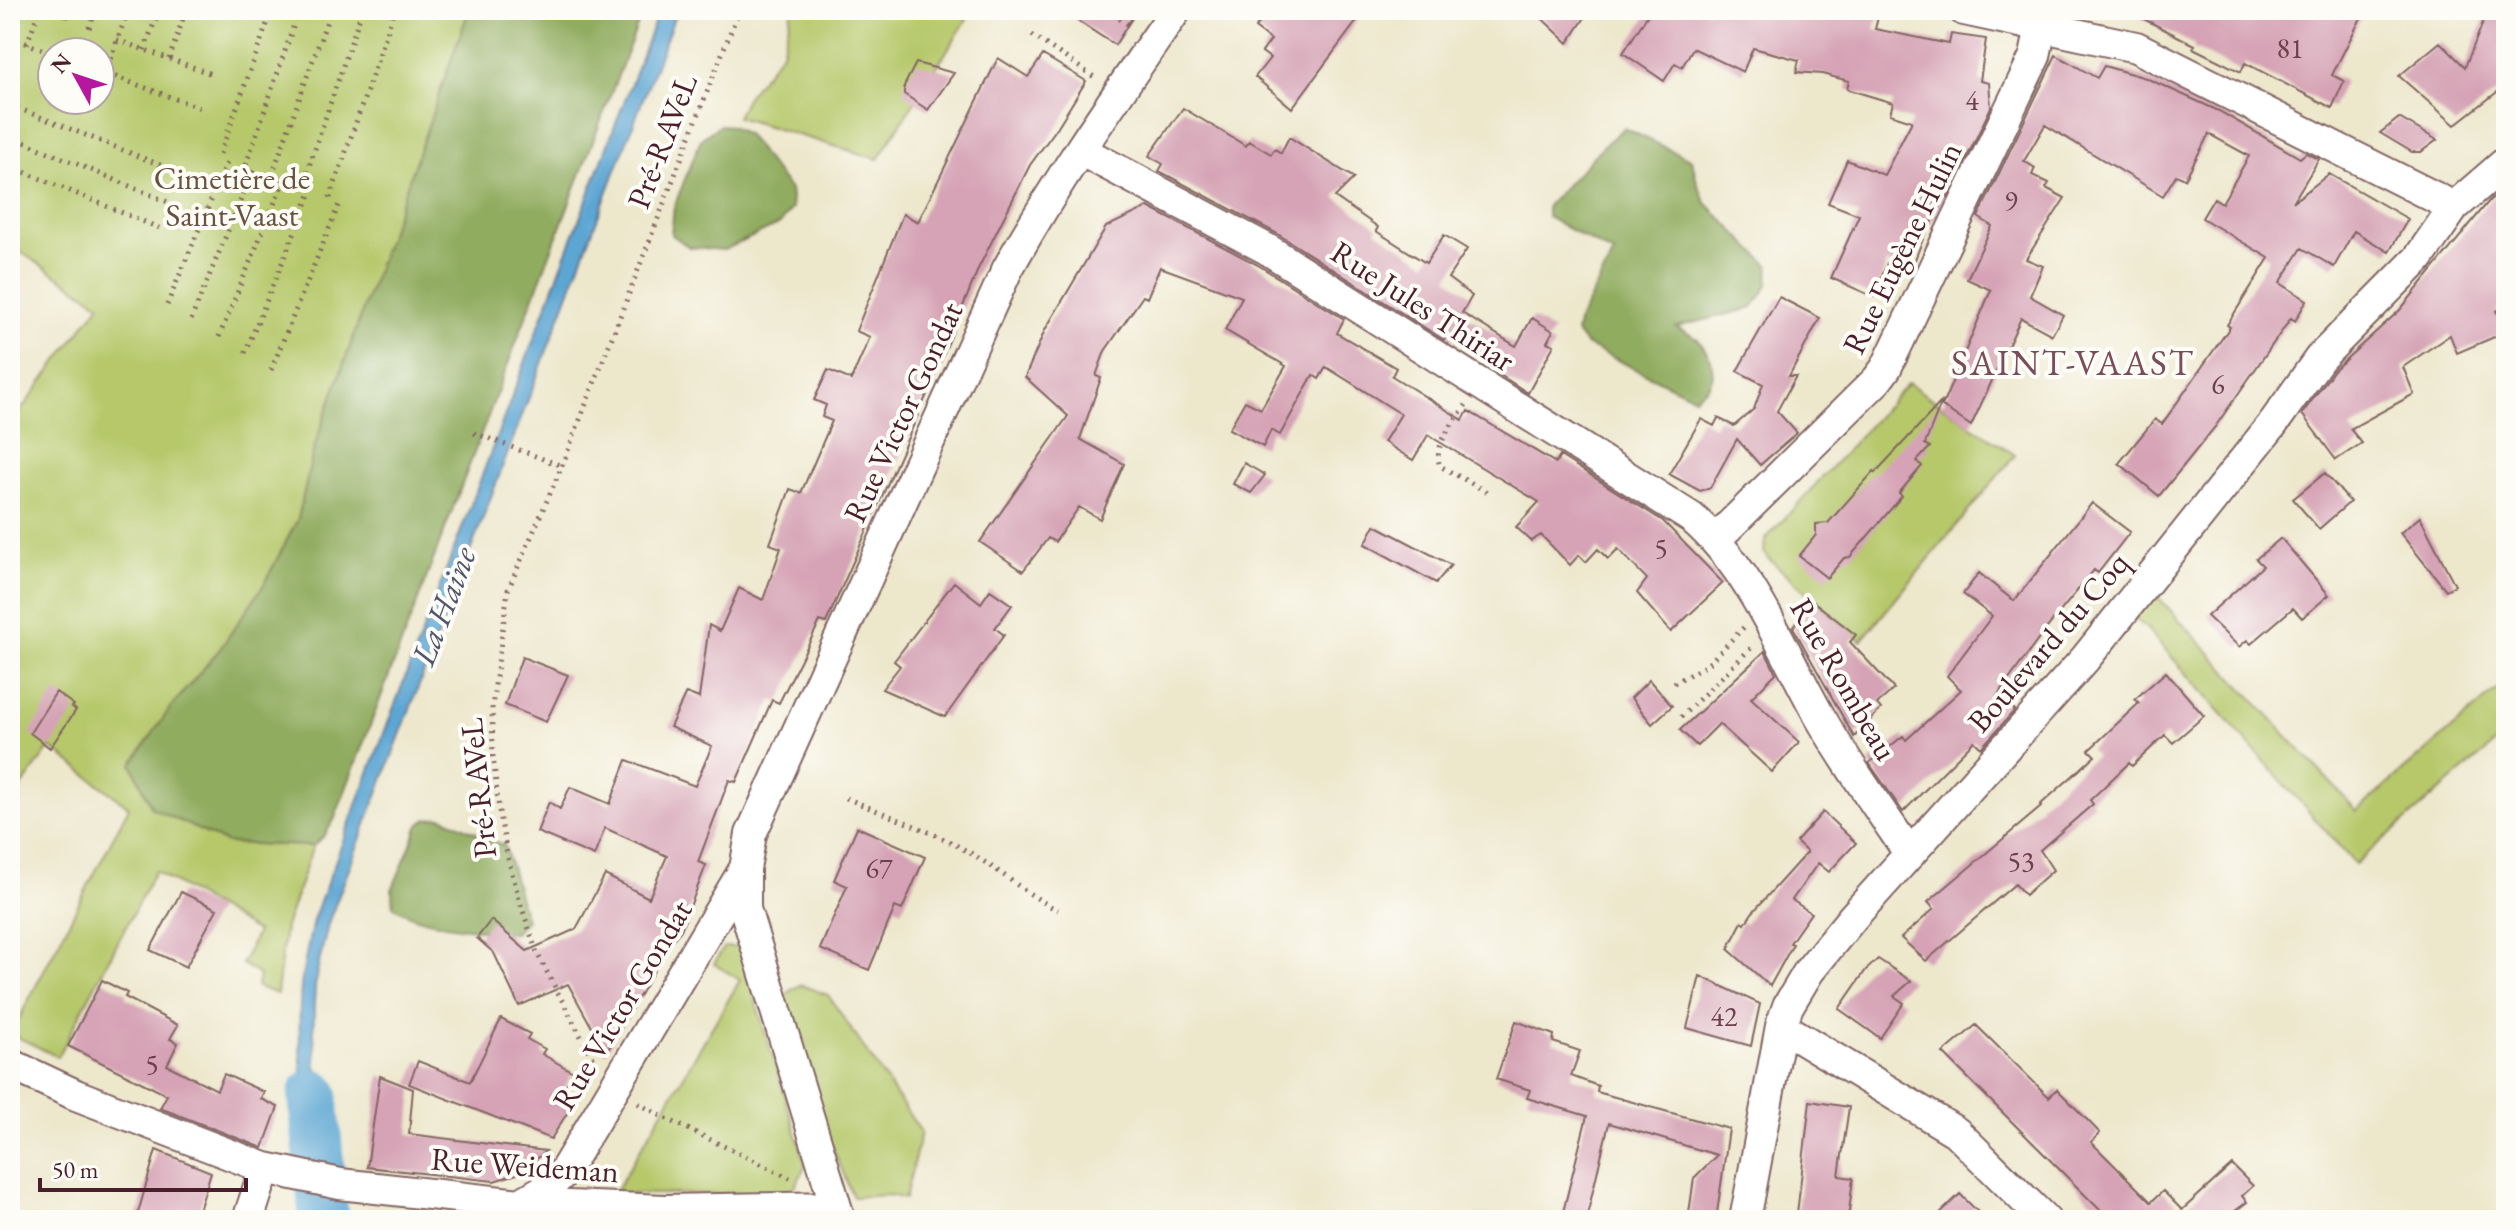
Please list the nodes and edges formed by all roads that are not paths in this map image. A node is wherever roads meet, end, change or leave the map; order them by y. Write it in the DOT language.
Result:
graph roads {
  1 [pos="1176,10"];
  2 [pos="1964,10"];
  3 [pos="2023,19"];
  4 [pos="1080,150"];
  5 [pos="2506,162"];
  6 [pos="2454,207"];
  7 [pos="1716,539"];
  8 [pos="1910,854"];
  9 [pos="745,869"];
  10 [pos="1781,1026"];
  11 [pos="10,1064"];
  12 [pos="265,1168"];
  13 [pos="520,1204"];
  14 [pos="838,1214"];
  15 [pos="248,1220"];
  16 [pos="1745,1220"];
  17 [pos="2045,1220"];
  1 -- 4 [label="street, Rue Victor Gondat"];
  2 -- 3 [label="street"];
  3 -- 6 [label="street"];
  3 -- 7 [label="street, Rue Eugène Hulin"];
  4 -- 7 [label="street, Rue Jules Thiriar"];
  4 -- 9 [label="street, Rue Victor Gondat"];
  5 -- 6 [label="street, Boulevard du Coq"];
  6 -- 8 [label="street, Boulevard du Coq"];
  7 -- 8 [label="street, Rue Rombeau"];
  8 -- 10 [label="street, Boulevard du Coq"];
  9 -- 13 [label="street, Rue Victor Gondat"];
  9 -- 14 [label="street, Rue Victor Gondat"];
  10 -- 16 [label="street, Boulevard du Coq"];
  10 -- 17 [label="street"];
  11 -- 12 [label="street, Rue Weideman"];
  12 -- 13 [label="street, Rue Weideman"];
  12 -- 15 [label="street"];
  13 -- 14 [label="street, Rue Weideman"];
}
